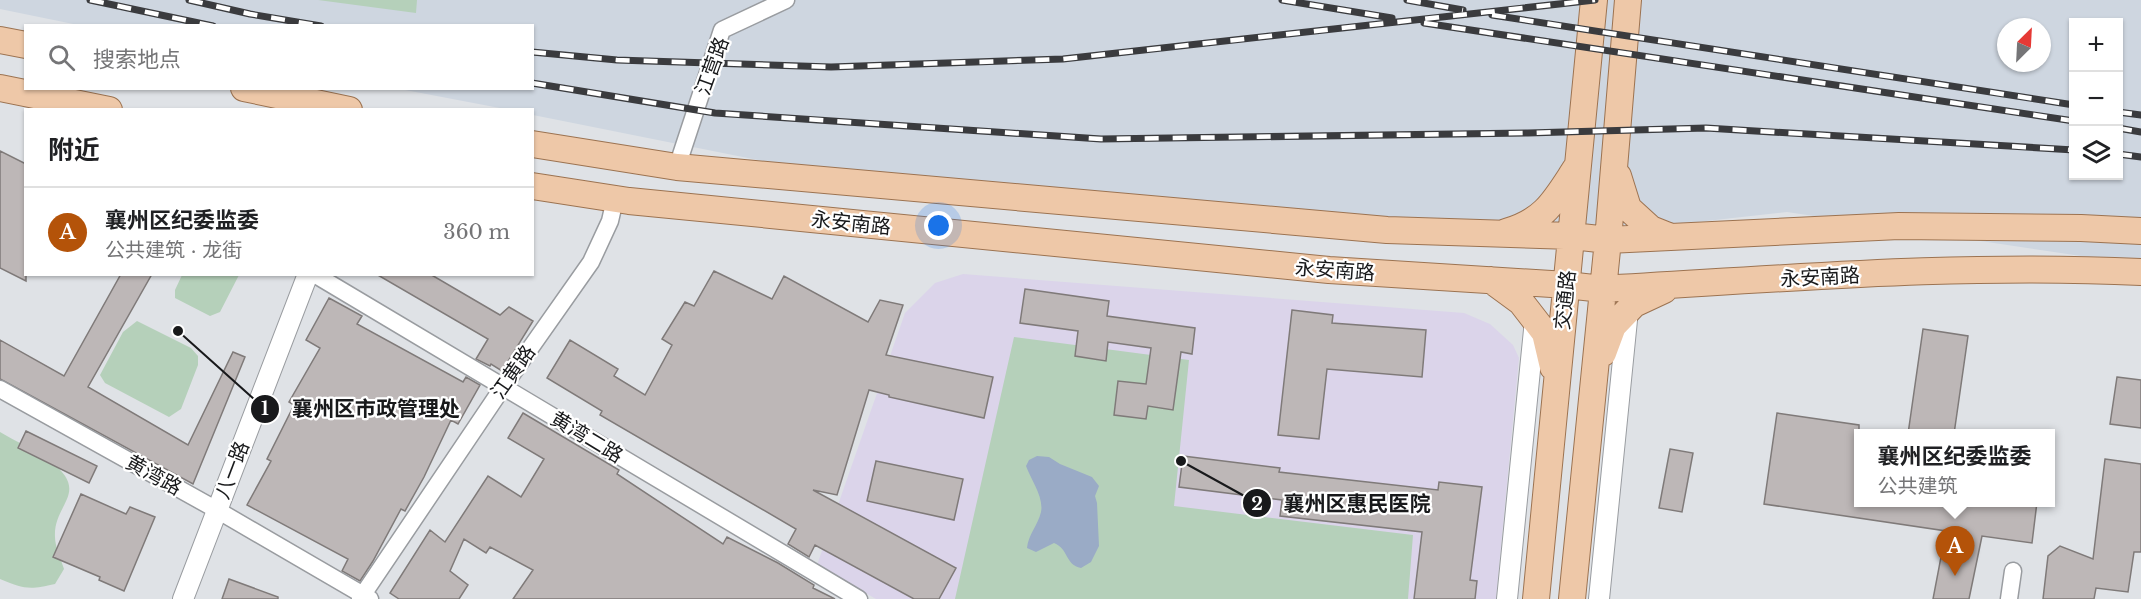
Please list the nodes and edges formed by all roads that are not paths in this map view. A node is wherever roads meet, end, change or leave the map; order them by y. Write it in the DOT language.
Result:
graph roads {
  1 [pos="786,0"];
  2 [pos="1594,0"];
  3 [pos="1628,0"];
  4 [pos="0,40"];
  5 [pos="24,45"];
  6 [pos="0,88"];
  7 [pos="254,90"];
  8 [pos="100,108"];
  9 [pos="339,108"];
  10 [pos="534,144"];
  11 [pos="1614,162"];
  12 [pos="1578,165"];
  13 [pos="677,167"];
  14 [pos="534,186"];
  15 [pos="615,199"];
  16 [pos="2141,231"];
  17 [pos="1498,234"];
  18 [pos="1572,236"];
  19 [pos="1672,237"];
  20 [pos="1608,240"];
  21 [pos="2141,272"];
  22 [pos="307,276"];
  23 [pos="317,276"];
  24 [pos="1491,280"];
  25 [pos="1567,285"];
  26 [pos="1676,285"];
  27 [pos="1602,289"];
  28 [pos="1628,310"];
  29 [pos="1534,320"];
  30 [pos="1557,382"];
  31 [pos="1593,384"];
  32 [pos="503,387"];
  33 [pos="0,389"];
  34 [pos="217,510"];
  35 [pos="2013,571"];
  36 [pos="364,597"];
  37 [pos="183,599"];
  38 [pos="859,599"];
  39 [pos="1507,599"];
  40 [pos="1536,599"];
  41 [pos="1572,599"];
  42 [pos="1599,599"];
  43 [pos="2009,599"];
  1 -- 13 [label="street, 江营路"];
  2 -- 12 [label="main road, 交通路"];
  3 -- 11 [label="main road, 交通路"];
  4 -- 5 [label="main road"];
  6 -- 8 [label="main road"];
  7 -- 9 [label="main road"];
  10 -- 13 [label="main road, 永安南路"];
  11 -- 19 [label="main road"];
  11 -- 20 [label="main road, 交通路"];
  12 -- 17 [label="main road"];
  12 -- 18 [label="main road, 交通路"];
  13 -- 17 [label="main road, 永安南路"];
  14 -- 15 [label="main road, 永安南路"];
  15 -- 24 [label="main road, 永安南路"];
  15 -- 32 [label="street, 江黄路"];
  16 -- 19 [label="main road, 永安南路"];
  17 -- 18 [label="main road, 永安南路"];
  18 -- 20 [label="main road, 永安南路"];
  18 -- 25 [label="main road, 交通路"];
  19 -- 20 [label="main road, 永安南路"];
  20 -- 27 [label="main road, 交通路"];
  21 -- 26 [label="main road, 永安南路"];
  22 -- 34 [label="street, 八一路"];
  23 -- 32 [label="street, 黄湾二路"];
  24 -- 25 [label="main road, 永安南路"];
  24 -- 29 [label="main road"];
  25 -- 27 [label="main road, 永安南路"];
  25 -- 30 [label="main road, 交通路"];
  26 -- 27 [label="main road, 永安南路"];
  26 -- 28 [label="main road"];
  27 -- 31 [label="main road, 交通路"];
  28 -- 31 [label="main road"];
  28 -- 42 [label="street"];
  29 -- 30 [label="main road"];
  29 -- 39 [label="street"];
  30 -- 40 [label="main road, 交通路"];
  31 -- 41 [label="main road, 交通路"];
  32 -- 36 [label="street, 江黄路"];
  32 -- 38 [label="street, 黄湾二路"];
  33 -- 34 [label="street, 黄湾路"];
  34 -- 36 [label="street, 黄湾路"];
  34 -- 37 [label="street, 八一路"];
  35 -- 43 [label="street"];
}
